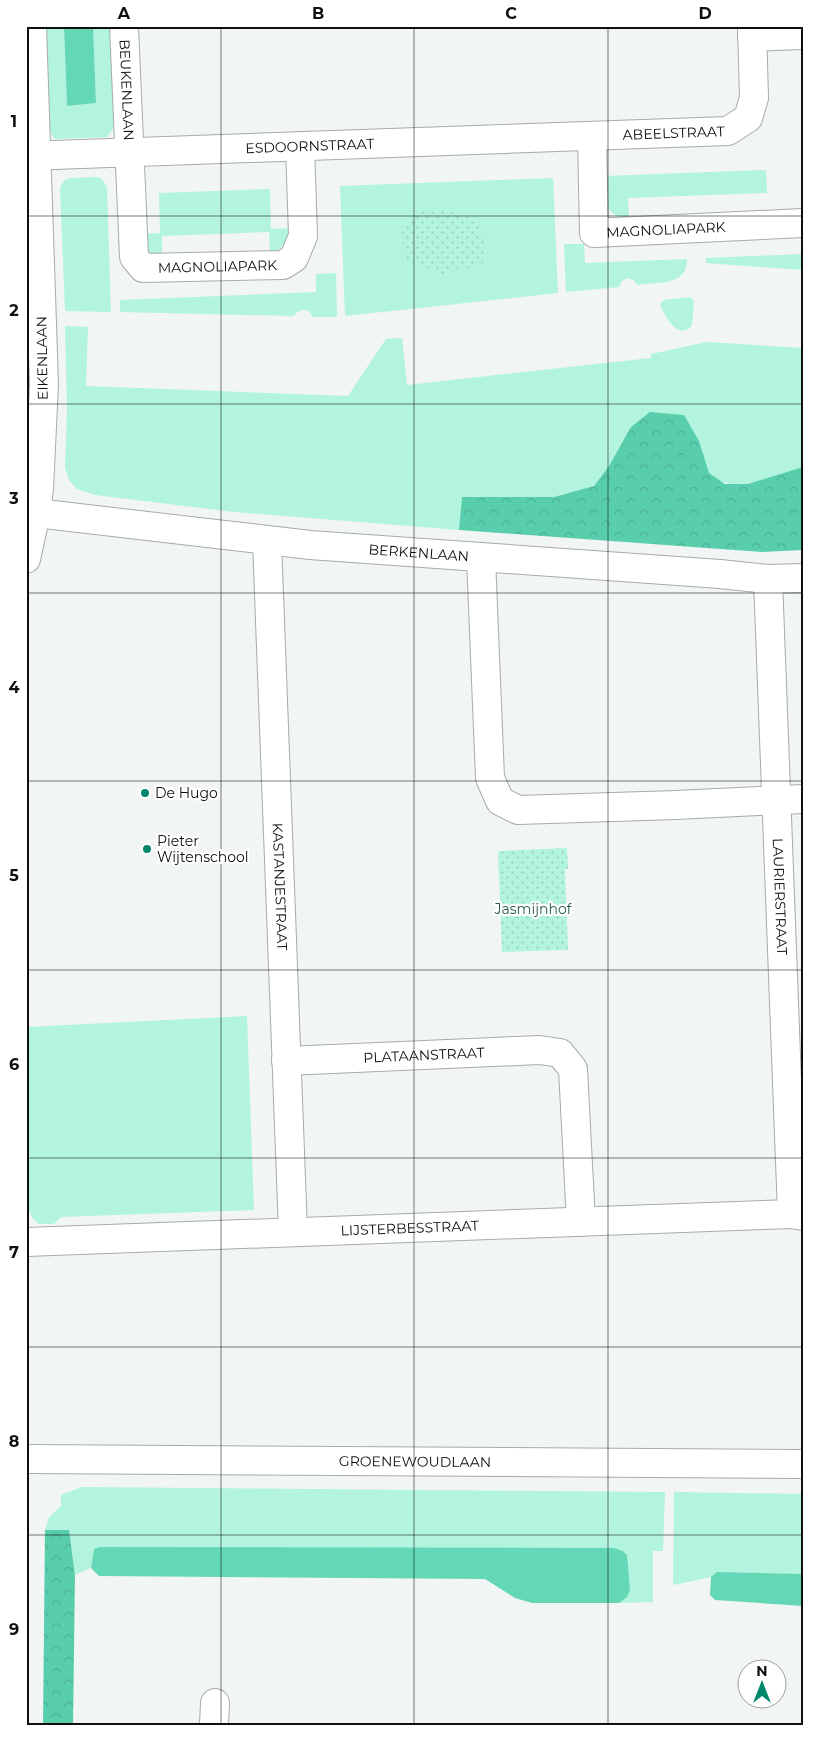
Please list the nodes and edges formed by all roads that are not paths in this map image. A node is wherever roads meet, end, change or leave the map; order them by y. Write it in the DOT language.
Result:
graph roads {
  1 [pos="32,26"];
  2 [pos="124,26"];
  3 [pos="752,32"];
  4 [pos="803,35"];
  5 [pos="592,136"];
  6 [pos="300,146"];
  7 [pos="128,153"];
  8 [pos="32,156"];
  9 [pos="803,223"];
  10 [pos="34,299"];
  11 [pos="36,513"];
  12 [pos="267,541"];
  13 [pos="481,558"];
  14 [pos="26,559"];
  15 [pos="803,578"];
  16 [pos="768,579"];
  17 [pos="803,798"];
  18 [pos="776,799"];
  19 [pos="286,1061"];
  20 [pos="797,1215"];
  21 [pos="580,1222"];
  22 [pos="293,1232"];
  23 [pos="26,1242"];
  24 [pos="26,1459"];
  25 [pos="803,1464"];
  1 -- 8 [label="street"];
  2 -- 7 [label="street, BEUKENLAAN"];
  3 -- 4 [label="street"];
  3 -- 5 [label="street, ABEELSTRAAT"];
  5 -- 6 [label="street, ESDOORNSTRAAT"];
  5 -- 9 [label="street, MAGNOLIAPARK"];
  6 -- 7 [label="street, ESDOORNSTRAAT"];
  6 -- 7 [label="street, MAGNOLIAPARK"];
  7 -- 8 [label="street, ESDOORNSTRAAT"];
  8 -- 10 [label="street, EIKENLAAN"];
  10 -- 11 [label="street, EIKENLAAN"];
  11 -- 12 [label="street, BERKENLAAN"];
  11 -- 14 [label="street, EIKENLAAN"];
  12 -- 13 [label="street, BERKENLAAN"];
  12 -- 19 [label="street, KASTANJESTRAAT"];
  13 -- 16 [label="street, BERKENLAAN"];
  13 -- 18 [label="street"];
  15 -- 16 [label="street, BERKENLAAN"];
  16 -- 18 [label="street, LAURIERSTRAAT"];
  17 -- 18 [label="street"];
  18 -- 20 [label="street, LAURIERSTRAAT"];
  19 -- 21 [label="street, PLATAANSTRAAT"];
  19 -- 22 [label="street, KASTANJESTRAAT"];
  20 -- 21 [label="street, LIJSTERBESSTRAAT"];
  21 -- 22 [label="street, LIJSTERBESSTRAAT"];
  22 -- 23 [label="street, LIJSTERBESSTRAAT"];
  24 -- 25 [label="street, GROENEWOUDLAAN"];
}
